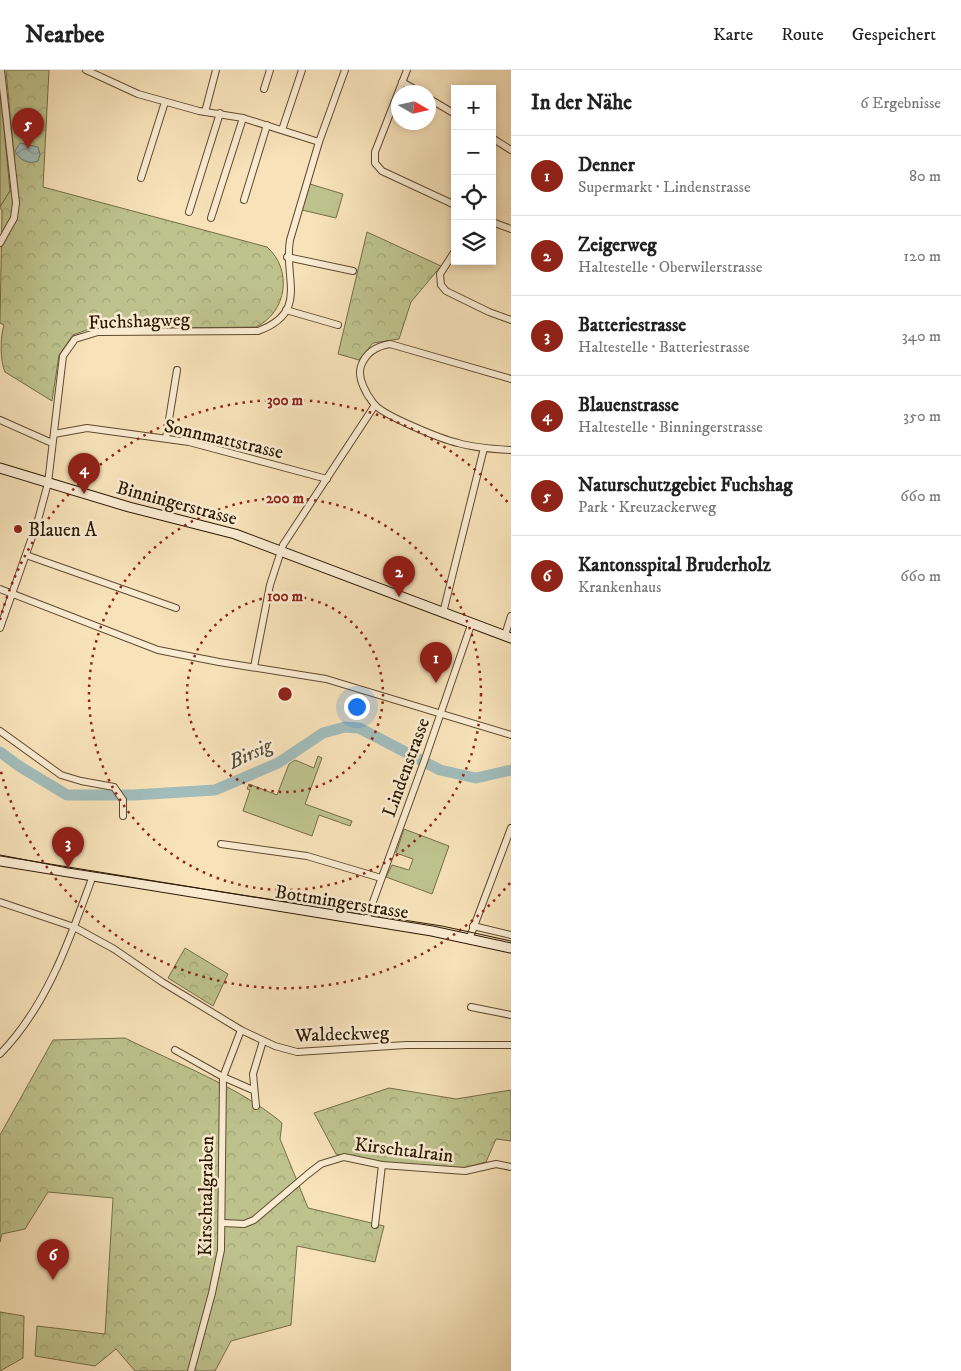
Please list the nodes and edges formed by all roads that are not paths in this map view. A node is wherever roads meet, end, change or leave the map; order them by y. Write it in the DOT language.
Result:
graph roads {
  1 [pos="1,70"];
  2 [pos="86,70"];
  3 [pos="216,70"];
  4 [pos="270,70"];
  5 [pos="302,70"];
  6 [pos="345,70"];
  7 [pos="407,70"];
  8 [pos="402,82"];
  9 [pos="407,85"];
  10 [pos="264,90"];
  11 [pos="165,102"];
  12 [pos="436,103"];
  13 [pos="205,112"];
  14 [pos="451,112"];
  15 [pos="220,114"];
  16 [pos="243,118"];
  17 [pos="268,125"];
  18 [pos="282,130"];
  19 [pos="496,141"];
  20 [pos="319,142"];
  21 [pos="511,150"];
  22 [pos="141,178"];
  23 [pos="244,200"];
  24 [pos="451,203"];
  25 [pos="189,212"];
  26 [pos="211,218"];
  27 [pos="496,223"];
  28 [pos="511,229"];
  29 [pos="0,243"];
  30 [pos="287,257"];
  31 [pos="451,257"];
  32 [pos="353,271"];
  33 [pos="286,310"];
  34 [pos="511,320"];
  35 [pos="338,325"];
  36 [pos="177,370"];
  37 [pos="511,379"];
  38 [pos="375,405"];
  39 [pos="0,420"];
  40 [pos="54,434"];
  41 [pos="166,438"];
  42 [pos="52,443"];
  43 [pos="484,448"];
  44 [pos="511,450"];
  45 [pos="0,468"];
  46 [pos="327,479"];
  47 [pos="48,483"];
  48 [pos="281,550"];
  49 [pos="26,555"];
  50 [pos="0,589"];
  51 [pos="13,594"];
  52 [pos="176,608"];
  53 [pos="443,613"];
  54 [pos="511,616"];
  55 [pos="472,622"];
  56 [pos="0,628"];
  57 [pos="508,636"];
  58 [pos="254,667"];
  59 [pos="441,712"];
  60 [pos="0,731"];
  61 [pos="511,735"];
  62 [pos="123,816"];
  63 [pos="511,828"];
  64 [pos="221,844"];
  65 [pos="0,861"];
  66 [pos="92,878"];
  67 [pos="381,878"];
  68 [pos="0,902"];
  69 [pos="366,921"];
  70 [pos="473,926"];
  71 [pos="74,927"];
  72 [pos="511,935"];
  73 [pos="470,937"];
  74 [pos="511,948"];
  75 [pos="471,1008"];
  76 [pos="511,1015"];
  77 [pos="241,1030"];
  78 [pos="263,1041"];
  79 [pos="511,1045"];
  80 [pos="175,1050"];
  81 [pos="0,1054"];
  82 [pos="222,1077"];
  83 [pos="253,1090"];
  84 [pos="256,1106"];
  85 [pos="382,1165"];
  86 [pos="511,1167"];
  87 [pos="223,1223"];
  88 [pos="376,1225"];
  89 [pos="191,1371"];
  1 -- 29 [label="street"];
  2 -- 11 [label="street"];
  3 -- 13 [label="street"];
  4 -- 10 [label="street"];
  5 -- 18 [label="street"];
  6 -- 20 [label="street"];
  7 -- 8 [label="street"];
  8 -- 9 [label="street"];
  8 -- 24 [label="street"];
  11 -- 13 [label="street"];
  11 -- 22 [label="street"];
  12 -- 14 [label="street"];
  13 -- 15 [label="street"];
  15 -- 16 [label="street"];
  15 -- 25 [label="street"];
  16 -- 17 [label="street"];
  16 -- 26 [label="street"];
  17 -- 18 [label="street"];
  17 -- 23 [label="street"];
  18 -- 20 [label="street"];
  19 -- 21 [label="street"];
  20 -- 30 [label="street"];
  27 -- 28 [label="street"];
  30 -- 32 [label="street"];
  30 -- 33 [label="street"];
  31 -- 34 [label="street"];
  33 -- 35 [label="street"];
  33 -- 40 [label="street, Fuchshagweg"];
  36 -- 41 [label="street"];
  37 -- 38 [label="street"];
  38 -- 43 [label="street"];
  38 -- 46 [label="street"];
  39 -- 42 [label="street"];
  40 -- 41 [label="street, Sonnmattstrasse"];
  40 -- 42 [label="street, Fuchshagweg"];
  41 -- 46 [label="street, Sonnmattstrasse"];
  42 -- 47 [label="street, Fuchshagweg"];
  43 -- 44 [label="street"];
  43 -- 53 [label="street"];
  45 -- 47 [label="main road, Binningerstrasse"];
  46 -- 48 [label="street"];
  47 -- 48 [label="main road, Binningerstrasse"];
  47 -- 49 [label="street, Fuchshagweg"];
  48 -- 53 [label="main road, Binningerstrasse"];
  48 -- 58 [label="street"];
  49 -- 51 [label="street, Fuchshagweg"];
  49 -- 52 [label="street"];
  50 -- 51 [label="street"];
  51 -- 56 [label="street, Fuchshagweg"];
  51 -- 58 [label="street"];
  53 -- 55 [label="main road, Binningerstrasse"];
  54 -- 57 [label="street"];
  55 -- 57 [label="main road, Binningerstrasse"];
  55 -- 59 [label="street, Lindenstrasse"];
  58 -- 59 [label="street"];
  59 -- 61 [label="street"];
  59 -- 67 [label="street, Lindenstrasse"];
  60 -- 62 [label="street"];
  63 -- 70 [label="street"];
  64 -- 67 [label="street"];
  65 -- 66 [label="main road, Bottmingerstrasse"];
  66 -- 69 [label="main road, Bottmingerstrasse"];
  66 -- 71 [label="street"];
  67 -- 69 [label="street, Lindenstrasse"];
  68 -- 71 [label="street, Waldeckweg"];
  69 -- 73 [label="main road, Bottmingerstrasse"];
  70 -- 72 [label="street"];
  70 -- 73 [label="street"];
  71 -- 77 [label="street, Waldeckweg"];
  71 -- 81 [label="street"];
  73 -- 74 [label="main road, Bottmingerstrasse"];
  75 -- 76 [label="street"];
  77 -- 78 [label="street, Waldeckweg"];
  77 -- 82 [label="street, Kirschtalgraben"];
  78 -- 79 [label="street, Waldeckweg"];
  78 -- 83 [label="street"];
  80 -- 82 [label="street"];
  82 -- 83 [label="street"];
  82 -- 87 [label="street, Kirschtalgraben"];
  83 -- 84 [label="street"];
  85 -- 86 [label="street, Kirschtalrain"];
  85 -- 87 [label="street, Kirschtalrain"];
  85 -- 88 [label="street"];
  87 -- 89 [label="street, Kirschtalgraben"];
}
